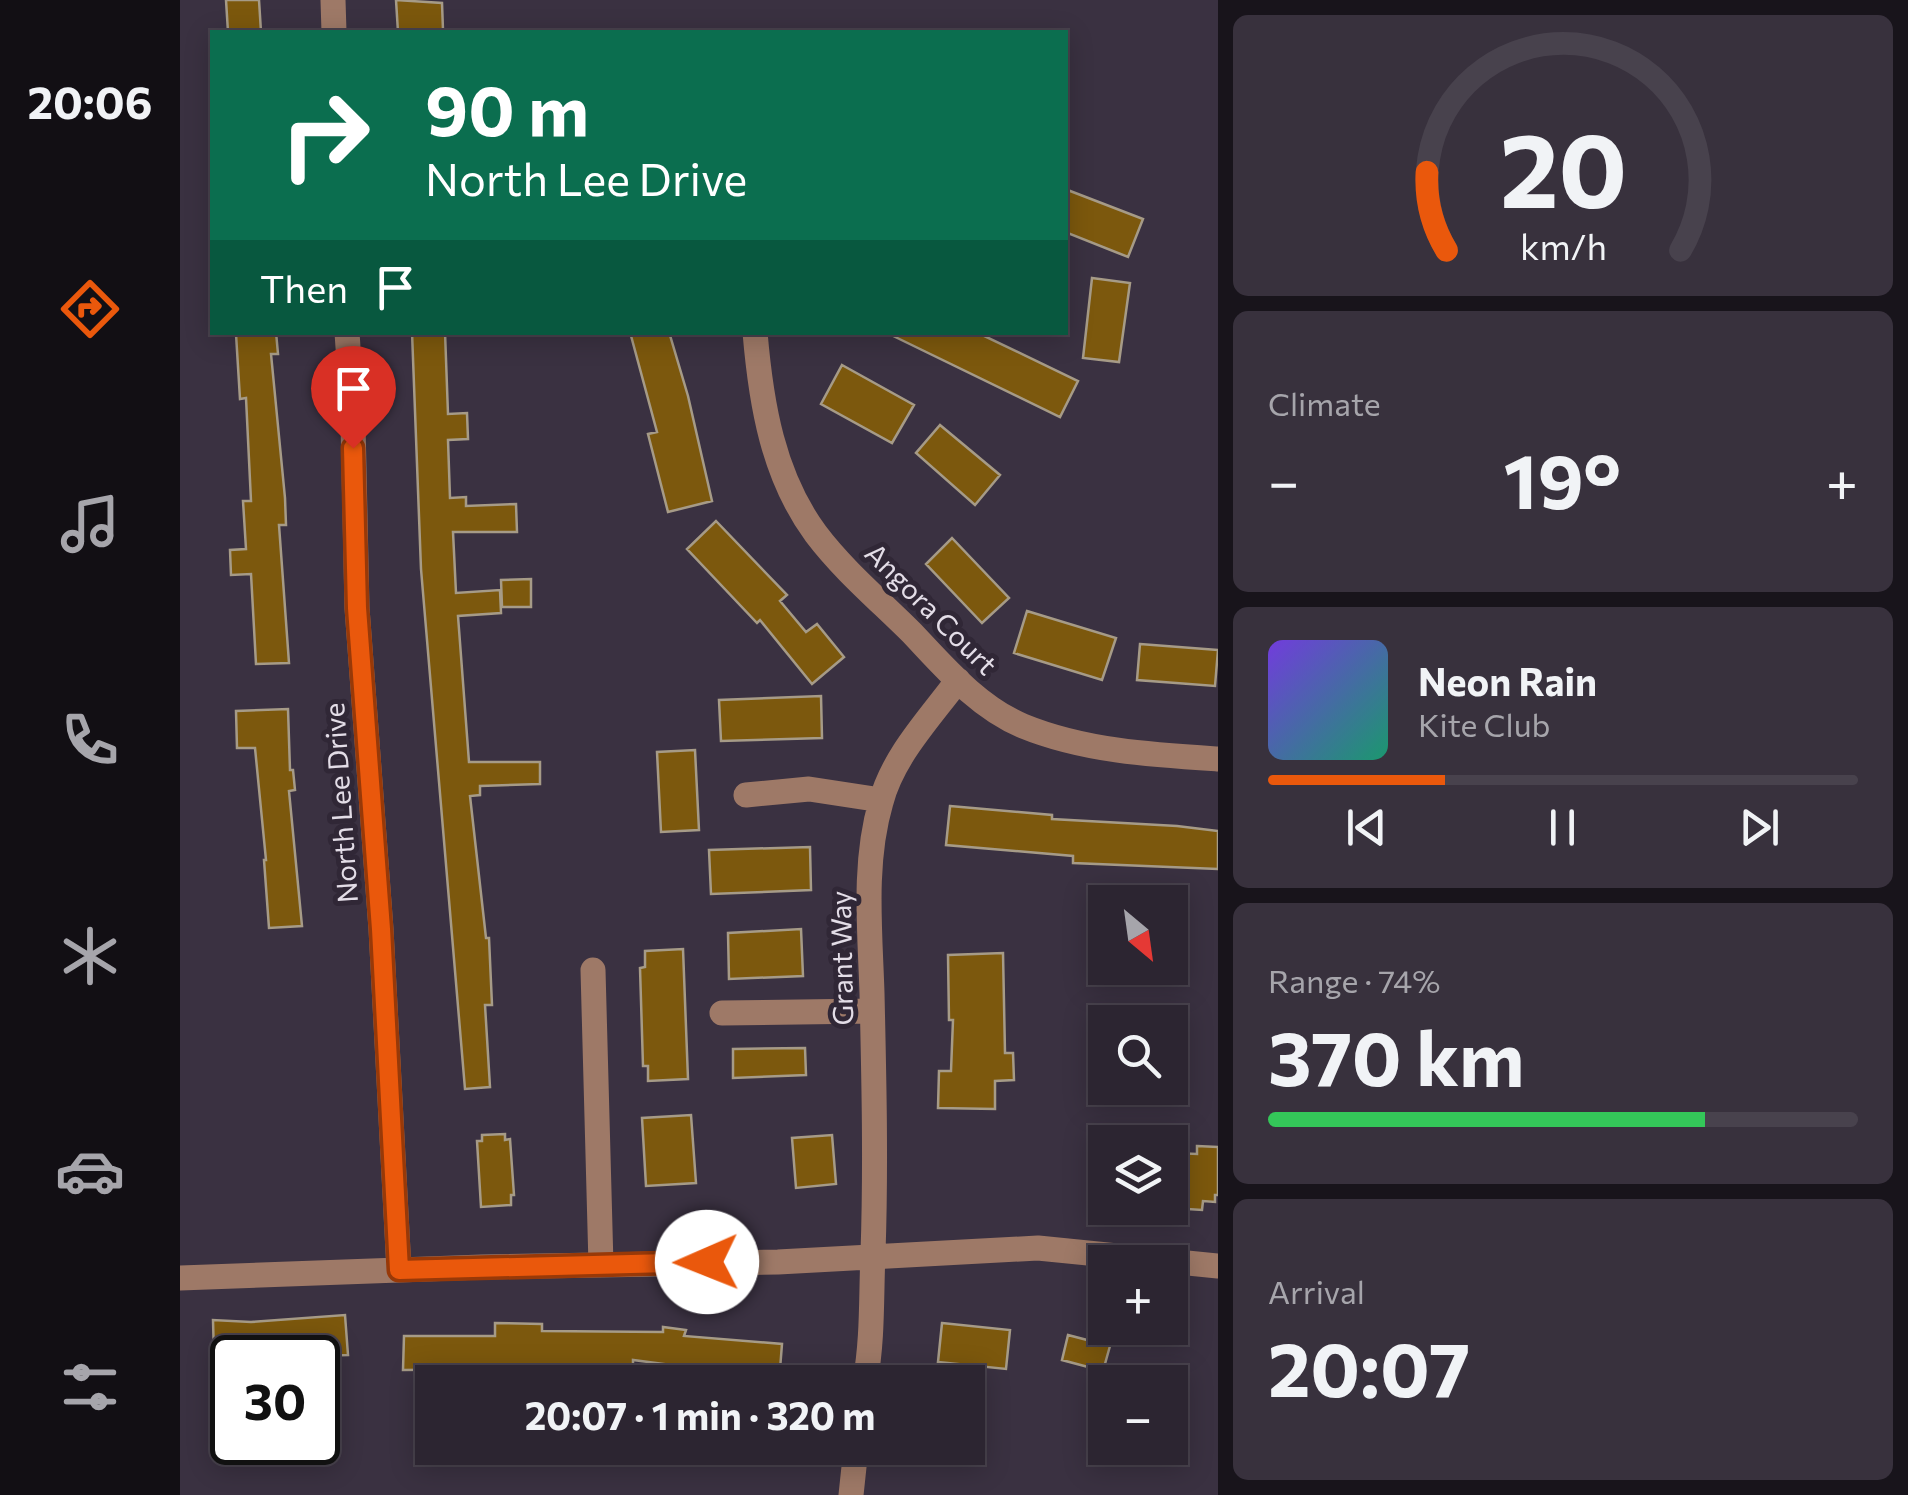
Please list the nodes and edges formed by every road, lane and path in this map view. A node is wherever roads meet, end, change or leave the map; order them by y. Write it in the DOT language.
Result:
graph roads {
  1 [pos="333,0"];
  2 [pos="334,30"];
  3 [pos="347,335"];
  4 [pos="755,335"];
  5 [pos="958,680"];
  6 [pos="1218,760"];
  7 [pos="746,795"];
  8 [pos="881,800"];
  9 [pos="593,970"];
  10 [pos="872,1011"];
  11 [pos="722,1012"];
  12 [pos="872,1258"];
  13 [pos="601,1265"];
  14 [pos="1218,1266"];
  15 [pos="399,1270"];
  16 [pos="180,1278"];
  17 [pos="868,1365"];
  18 [pos="855,1465"];
  19 [pos="852,1495"];
  1 -- 2 [label="street"];
  3 -- 15 [label="street, North Lee Drive"];
  4 -- 5 [label="street, Angora Court"];
  5 -- 6 [label="street, Angora Court"];
  5 -- 8 [label="street, Grant Way"];
  7 -- 8 [label="street"];
  8 -- 10 [label="street, Grant Way"];
  9 -- 13 [label="street"];
  10 -- 11 [label="street"];
  10 -- 12 [label="street, Grant Way"];
  12 -- 13 [label="street"];
  12 -- 14 [label="street"];
  12 -- 17 [label="street, Grant Way"];
  13 -- 15 [label="street"];
  15 -- 16 [label="street"];
  18 -- 19 [label="street"];
}
